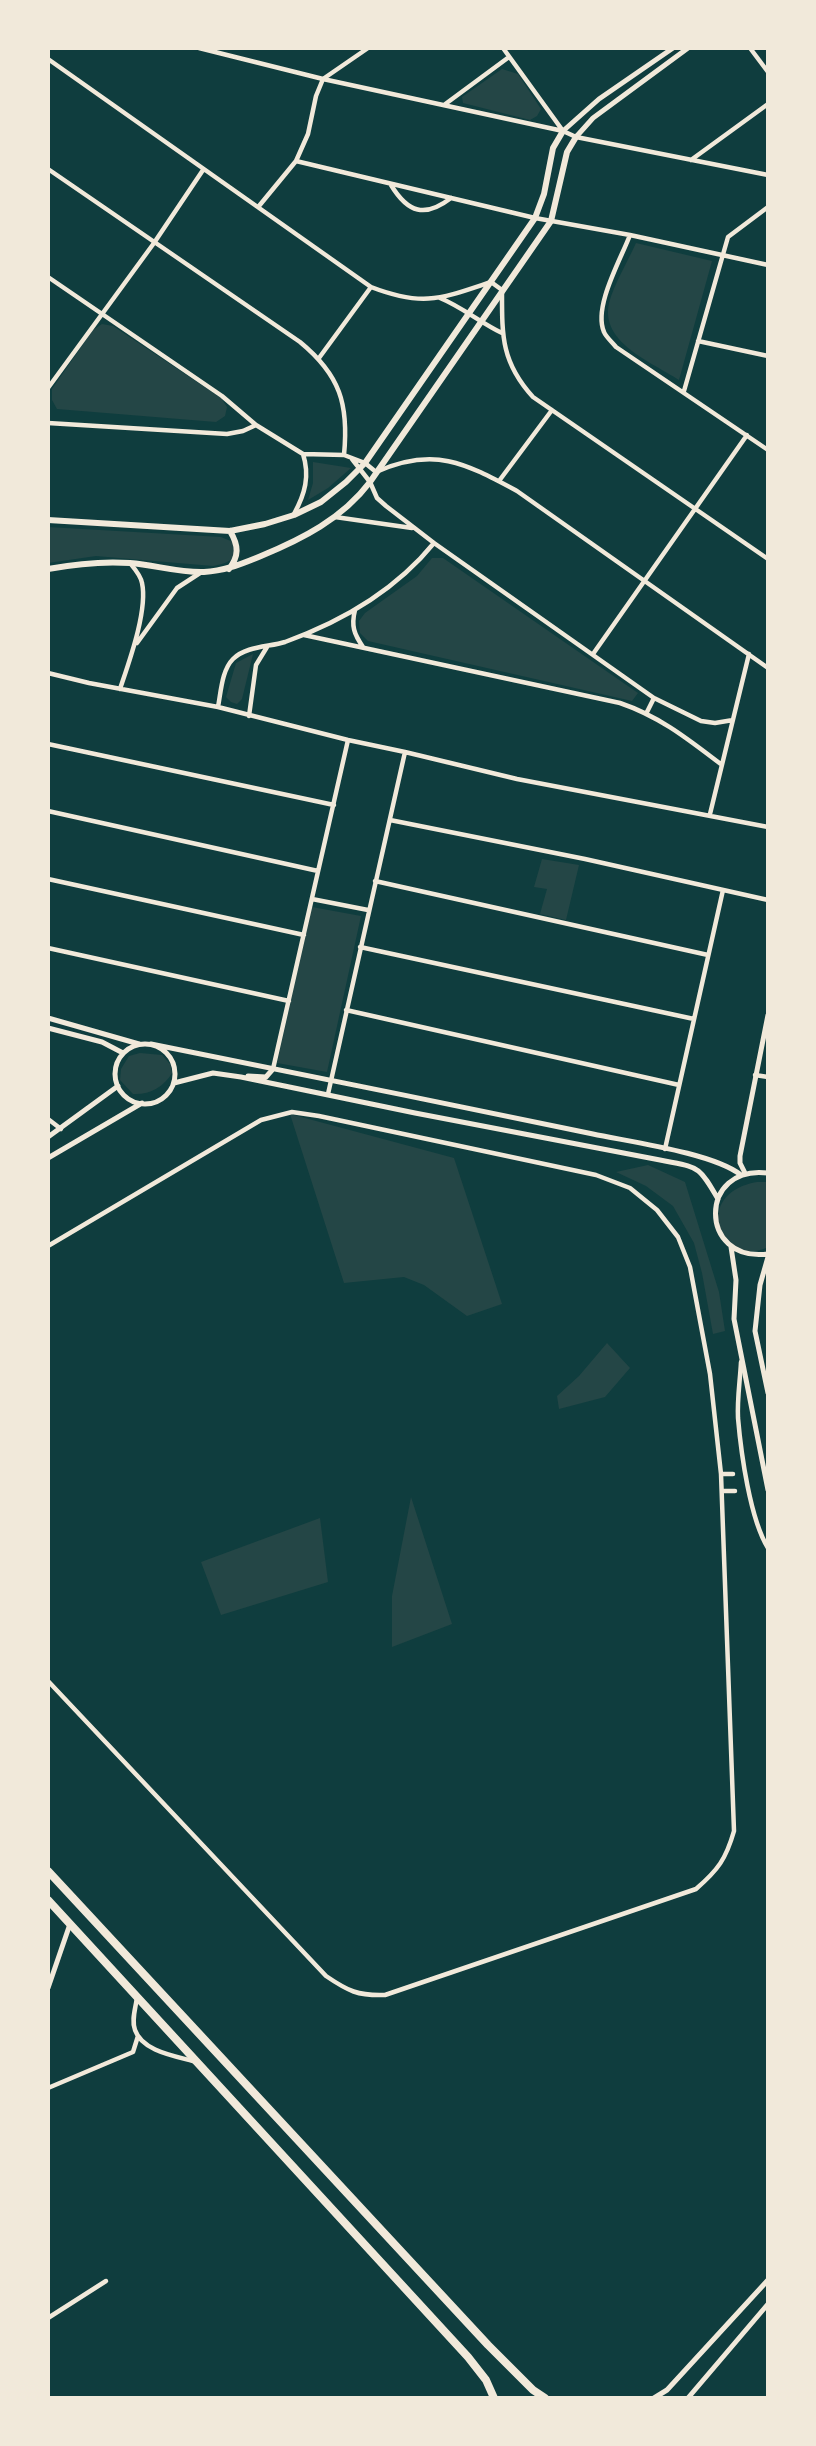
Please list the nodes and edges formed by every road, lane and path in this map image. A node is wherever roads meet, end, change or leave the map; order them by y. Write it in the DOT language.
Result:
graph roads {
  1 [pos="199,48"];
  2 [pos="368,48"];
  3 [pos="503,48"];
  4 [pos="673,48"];
  5 [pos="688,48"];
  6 [pos="750,48"];
  7 [pos="215,49"];
  8 [pos="509,57"];
  9 [pos="48,59"];
  10 [pos="768,72"];
  11 [pos="323,79"];
  12 [pos="768,104"];
  13 [pos="444,105"];
  14 [pos="563,131"];
  15 [pos="576,137"];
  16 [pos="691,160"];
  17 [pos="296,161"];
  18 [pos="48,169"];
  19 [pos="203,170"];
  20 [pos="768,175"];
  21 [pos="391,185"];
  22 [pos="451,198"];
  23 [pos="259,206"];
  24 [pos="768,207"];
  25 [pos="535,218"];
  26 [pos="551,222"];
  27 [pos="630,235"];
  28 [pos="154,243"];
  29 [pos="723,255"];
  30 [pos="768,265"];
  31 [pos="48,277"];
  32 [pos="491,282"];
  33 [pos="371,287"];
  34 [pos="502,290"];
  35 [pos="440,298"];
  36 [pos="468,314"];
  37 [pos="101,315"];
  38 [pos="480,322"];
  39 [pos="502,333"];
  40 [pos="698,341"];
  41 [pos="768,356"];
  42 [pos="319,358"];
  43 [pos="48,388"];
  44 [pos="684,391"];
  45 [pos="552,410"];
  46 [pos="48,423"];
  47 [pos="256,425"];
  48 [pos="747,435"];
  49 [pos="768,450"];
  50 [pos="303,454"];
  51 [pos="344,454"];
  52 [pos="352,459"];
  53 [pos="365,463"];
  54 [pos="359,470"];
  55 [pos="376,472"];
  56 [pos="499,481"];
  57 [pos="370,482"];
  58 [pos="695,509"];
  59 [pos="294,515"];
  60 [pos="335,517"];
  61 [pos="48,520"];
  62 [pos="415,529"];
  63 [pos="230,531"];
  64 [pos="434,543"];
  65 [pos="768,559"];
  66 [pos="130,563"];
  67 [pos="48,569"];
  68 [pos="229,570"];
  69 [pos="201,572"];
  70 [pos="645,581"];
  71 [pos="355,610"];
  72 [pos="304,634"];
  73 [pos="135,646"];
  74 [pos="267,646"];
  75 [pos="363,648"];
  76 [pos="593,654"];
  77 [pos="749,654"];
  78 [pos="768,668"];
  79 [pos="48,673"];
  80 [pos="120,689"];
  81 [pos="654,698"];
  82 [pos="218,706"];
  83 [pos="647,712"];
  84 [pos="249,716"];
  85 [pos="733,720"];
  86 [pos="348,741"];
  87 [pos="48,744"];
  88 [pos="405,752"];
  89 [pos="722,765"];
  90 [pos="334,805"];
  91 [pos="48,811"];
  92 [pos="710,814"];
  93 [pos="390,820"];
  94 [pos="768,827"];
  95 [pos="318,871"];
  96 [pos="48,879"];
  97 [pos="375,880"];
  98 [pos="723,890"];
  99 [pos="312,899"];
  100 [pos="768,900"];
  101 [pos="368,910"];
  102 [pos="304,935"];
  103 [pos="360,947"];
  104 [pos="48,948"];
  105 [pos="708,955"];
  106 [pos="289,1001"];
  107 [pos="346,1010"];
  108 [pos="768,1015"];
  109 [pos="48,1018"];
  110 [pos="694,1019"];
  111 [pos="48,1028"];
  112 [pos="141,1044"];
  113 [pos="151,1044"];
  114 [pos="123,1053"];
  115 [pos="273,1069"];
  116 [pos="755,1076"];
  117 [pos="241,1077"];
  118 [pos="768,1077"];
  119 [pos="331,1082"];
  120 [pos="174,1083"];
  121 [pos="680,1085"];
  122 [pos="118,1086"];
  123 [pos="328,1094"];
  124 [pos="142,1103"];
  125 [pos="48,1119"];
  126 [pos="61,1129"];
  127 [pos="48,1137"];
  128 [pos="665,1149"];
  129 [pos="48,1158"];
  130 [pos="768,1173"];
  131 [pos="743,1174"];
  132 [pos="718,1199"];
  133 [pos="48,1246"];
  134 [pos="731,1247"];
  135 [pos="768,1256"];
  136 [pos="741,1360"];
  137 [pos="768,1393"];
  138 [pos="721,1474"];
  139 [pos="733,1474"];
  140 [pos="768,1490"];
  141 [pos="723,1491"];
  142 [pos="735,1491"];
  143 [pos="768,1548"];
  144 [pos="48,1681"];
  145 [pos="48,1870"];
  146 [pos="48,1900"];
  147 [pos="70,1924"];
  148 [pos="48,1988"];
  149 [pos="137,1997"];
  150 [pos="138,2036"];
  151 [pos="196,2061"];
  152 [pos="48,2088"];
  153 [pos="768,2280"];
  154 [pos="106,2281"];
  155 [pos="768,2304"];
  156 [pos="48,2318"];
  157 [pos="494,2398"];
  158 [pos="545,2398"];
  159 [pos="654,2398"];
  160 [pos="688,2398"];
  1 -- 7 [label="street"];
  2 -- 11 [label="street"];
  3 -- 8 [label="street"];
  4 -- 14 [label="street"];
  5 -- 15 [label="street"];
  6 -- 10 [label="street"];
  7 -- 11 [label="street"];
  8 -- 13 [label="street"];
  8 -- 14 [label="street"];
  9 -- 19 [label="street"];
  11 -- 13 [label="street"];
  11 -- 17 [label="street"];
  12 -- 16 [label="street"];
  13 -- 14 [label="street"];
  14 -- 15 [label="street"];
  14 -- 25 [label="main road"];
  15 -- 16 [label="street"];
  15 -- 26 [label="main road"];
  16 -- 20 [label="street"];
  17 -- 21 [label="street"];
  17 -- 23 [label="street"];
  18 -- 28 [label="street"];
  19 -- 23 [label="street"];
  19 -- 28 [label="street"];
  21 -- 22 [label="street"];
  21 -- 22 [label="street"];
  22 -- 25 [label="street"];
  23 -- 33 [label="street"];
  24 -- 29 [label="street"];
  25 -- 26 [label="street"];
  25 -- 32 [label="main road"];
  26 -- 27 [label="street"];
  26 -- 34 [label="main road"];
  27 -- 29 [label="street"];
  27 -- 44 [label="street"];
  28 -- 37 [label="street"];
  28 -- 42 [label="street"];
  29 -- 30 [label="street"];
  29 -- 40 [label="street"];
  31 -- 37 [label="street"];
  32 -- 34 [label="street"];
  32 -- 35 [label="street"];
  32 -- 36 [label="main road"];
  33 -- 35 [label="street"];
  33 -- 42 [label="street"];
  34 -- 38 [label="main road"];
  34 -- 39 [label="street"];
  35 -- 36 [label="street"];
  36 -- 38 [label="street"];
  36 -- 53 [label="main road"];
  37 -- 43 [label="street"];
  37 -- 47 [label="street"];
  38 -- 39 [label="street"];
  38 -- 55 [label="main road"];
  39 -- 45 [label="street"];
  40 -- 41 [label="street"];
  40 -- 44 [label="street"];
  42 -- 51 [label="street"];
  44 -- 48 [label="street"];
  45 -- 56 [label="street"];
  45 -- 58 [label="street"];
  46 -- 47 [label="street"];
  47 -- 50 [label="street"];
  48 -- 49 [label="street"];
  48 -- 58 [label="street"];
  50 -- 51 [label="street"];
  50 -- 59 [label="street"];
  51 -- 52 [label="street"];
  52 -- 53 [label="street"];
  52 -- 54 [label="street"];
  53 -- 54 [label="main road"];
  53 -- 55 [label="street"];
  54 -- 57 [label="street"];
  54 -- 59 [label="main road"];
  55 -- 56 [label="street"];
  55 -- 57 [label="main road"];
  56 -- 70 [label="street"];
  57 -- 60 [label="main road"];
  57 -- 62 [label="street"];
  58 -- 65 [label="street"];
  58 -- 70 [label="street"];
  59 -- 63 [label="main road"];
  60 -- 62 [label="street"];
  60 -- 68 [label="main road"];
  61 -- 63 [label="main road"];
  62 -- 64 [label="street"];
  63 -- 68 [label="main road"];
  64 -- 71 [label="street"];
  64 -- 76 [label="street"];
  66 -- 67 [label="main road"];
  66 -- 69 [label="main road"];
  66 -- 73 [label="street"];
  68 -- 69 [label="main road"];
  69 -- 73 [label="street"];
  70 -- 76 [label="street"];
  70 -- 77 [label="street"];
  71 -- 72 [label="street"];
  71 -- 75 [label="street"];
  72 -- 74 [label="street"];
  72 -- 75 [label="street"];
  73 -- 80 [label="street"];
  74 -- 82 [label="street"];
  74 -- 84 [label="street"];
  75 -- 83 [label="street"];
  76 -- 81 [label="street"];
  77 -- 78 [label="street"];
  77 -- 85 [label="street"];
  79 -- 80 [label="street"];
  80 -- 82 [label="street"];
  81 -- 83 [label="street"];
  81 -- 85 [label="street"];
  82 -- 84 [label="street"];
  83 -- 89 [label="street"];
  84 -- 86 [label="street"];
  85 -- 89 [label="street"];
  86 -- 88 [label="street"];
  86 -- 90 [label="street"];
  87 -- 90 [label="street"];
  88 -- 92 [label="street"];
  88 -- 93 [label="street"];
  89 -- 92 [label="street"];
  90 -- 95 [label="street"];
  91 -- 95 [label="street"];
  92 -- 94 [label="street"];
  93 -- 97 [label="street"];
  93 -- 98 [label="street"];
  95 -- 99 [label="street"];
  96 -- 102 [label="street"];
  97 -- 101 [label="street"];
  97 -- 105 [label="street"];
  98 -- 100 [label="street"];
  98 -- 105 [label="street"];
  99 -- 101 [label="street"];
  99 -- 102 [label="street"];
  101 -- 103 [label="street"];
  102 -- 106 [label="street"];
  103 -- 107 [label="street"];
  103 -- 110 [label="street"];
  104 -- 106 [label="street"];
  105 -- 110 [label="street"];
  106 -- 115 [label="street"];
  107 -- 119 [label="street"];
  107 -- 121 [label="street"];
  108 -- 116 [label="street"];
  109 -- 112 [label="street"];
  110 -- 121 [label="street"];
  111 -- 114 [label="street"];
  112 -- 113 [label="street"];
  112 -- 114 [label="street"];
  113 -- 115 [label="street"];
  113 -- 120 [label="street"];
  114 -- 122 [label="street"];
  115 -- 117 [label="street"];
  115 -- 119 [label="street"];
  116 -- 118 [label="street"];
  116 -- 131 [label="street"];
  117 -- 120 [label="street"];
  117 -- 123 [label="street"];
  119 -- 123 [label="street"];
  119 -- 128 [label="street"];
  120 -- 124 [label="street"];
  121 -- 128 [label="street"];
  122 -- 124 [label="street"];
  122 -- 126 [label="street"];
  123 -- 132 [label="street"];
  124 -- 129 [label="street"];
  125 -- 126 [label="street"];
  126 -- 127 [label="street"];
  128 -- 131 [label="street"];
  130 -- 131 [label="street"];
  131 -- 132 [label="street"];
  132 -- 134 [label="street"];
  133 -- 138 [label="street"];
  134 -- 135 [label="street"];
  134 -- 136 [label="street"];
  135 -- 137 [label="street"];
  136 -- 140 [label="street"];
  136 -- 143 [label="street"];
  138 -- 139 [label="street"];
  138 -- 141 [label="street"];
  141 -- 142 [label="street"];
  141 -- 144 [label="street"];
  145 -- 158 [label="highway"];
  146 -- 147 [label="highway"];
  147 -- 148 [label="street"];
  147 -- 149 [label="highway"];
  149 -- 150 [label="street"];
  149 -- 151 [label="highway"];
  150 -- 151 [label="street"];
  150 -- 152 [label="street"];
  151 -- 157 [label="highway"];
  153 -- 159 [label="street"];
  154 -- 156 [label="street"];
  155 -- 160 [label="street"];
}
